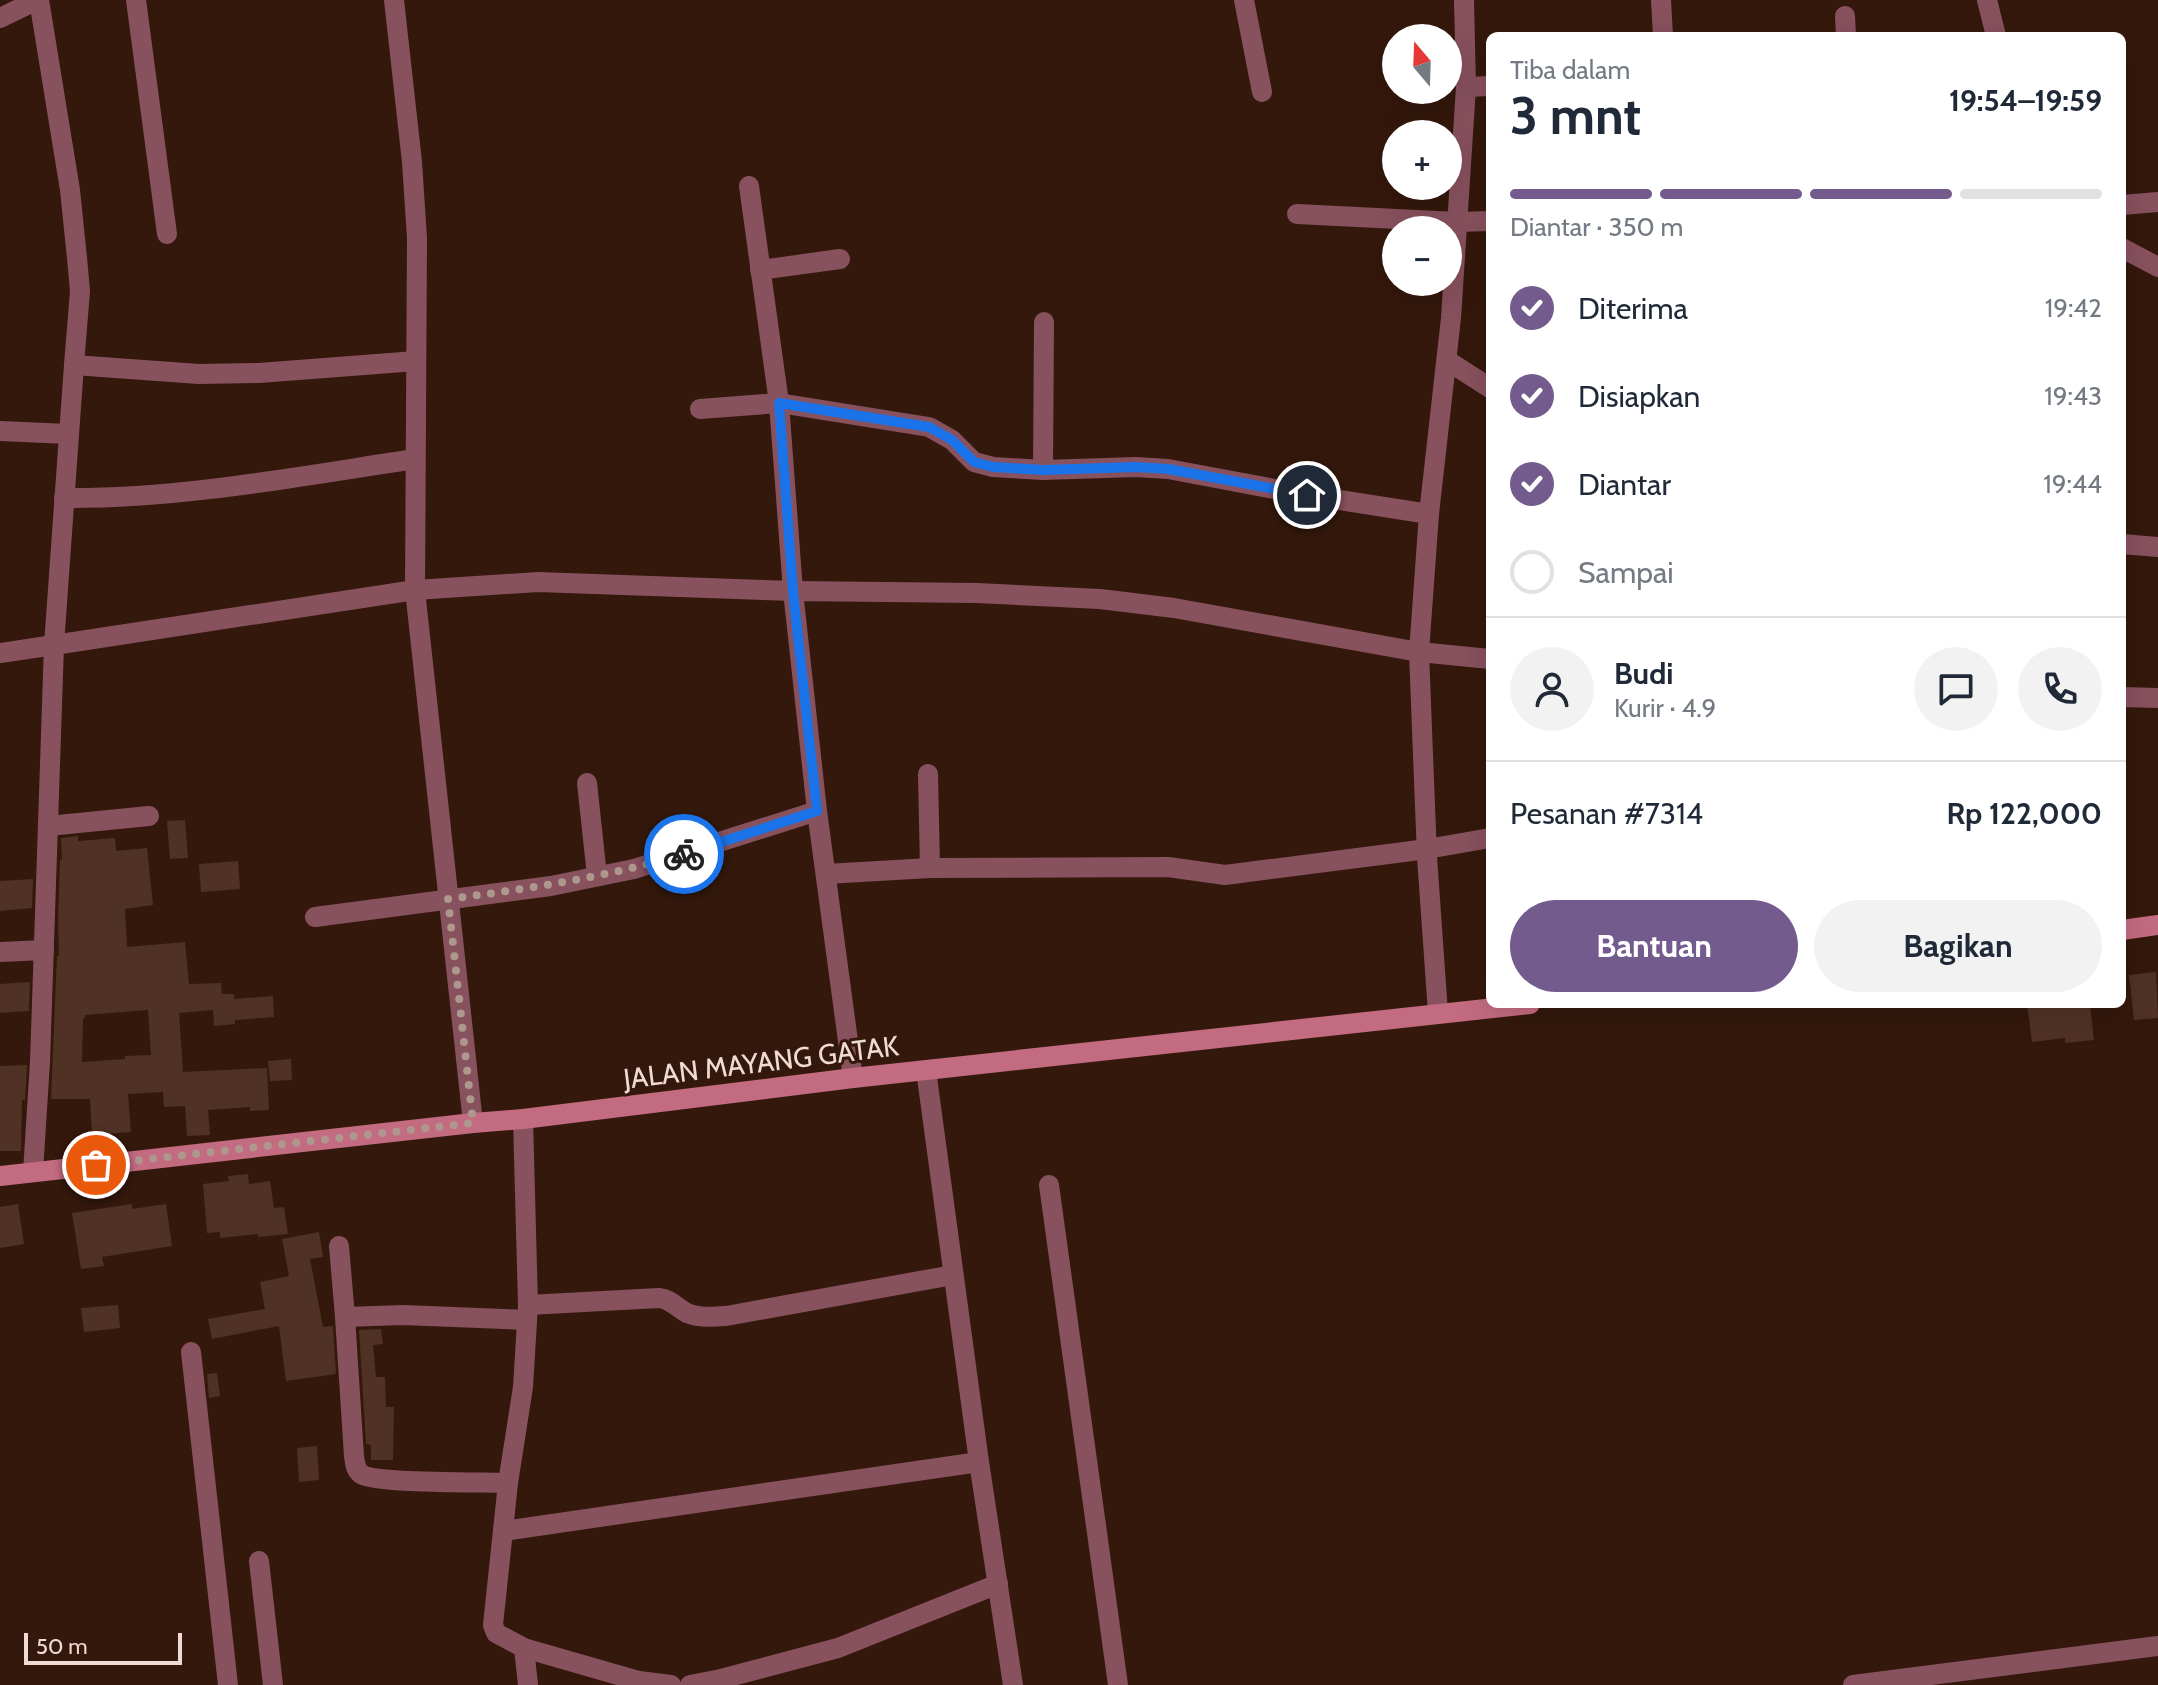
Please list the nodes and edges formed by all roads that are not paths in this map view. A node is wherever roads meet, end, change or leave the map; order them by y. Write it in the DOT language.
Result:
graph roads {
  1 [pos="38,0"];
  2 [pos="136,0"];
  3 [pos="394,0"];
  4 [pos="1244,0"];
  5 [pos="1464,0"];
  6 [pos="1661,0"];
  7 [pos="1987,0"];
  8 [pos="0,18"];
  9 [pos="1663,32"];
  10 [pos="1995,32"];
  11 [pos="1486,86"];
  12 [pos="1466,87"];
  13 [pos="1262,92"];
  14 [pos="749,186"];
  15 [pos="2158,202"];
  16 [pos="2126,205"];
  17 [pos="1297,214"];
  18 [pos="1457,216"];
  19 [pos="1382,218"];
  20 [pos="1486,221"];
  21 [pos="1462,222"];
  22 [pos="167,234"];
  23 [pos="2126,250"];
  24 [pos="840,259"];
  25 [pos="2158,267"];
  26 [pos="760,270"];
  27 [pos="1452,296"];
  28 [pos="1044,322"];
  29 [pos="1448,354"];
  30 [pos="416,361"];
  31 [pos="74,365"];
  32 [pos="1486,385"];
  33 [pos="779,403"];
  34 [pos="700,409"];
  35 [pos="0,431"];
  36 [pos="68,434"];
  37 [pos="415,459"];
  38 [pos="1043,470"];
  39 [pos="64,498"];
  40 [pos="1429,514"];
  41 [pos="2126,544"];
  42 [pos="2158,547"];
  43 [pos="415,590"];
  44 [pos="793,591"];
  45 [pos="54,645"];
  46 [pos="1419,652"];
  47 [pos="0,653"];
  48 [pos="1486,659"];
  49 [pos="2126,697"];
  50 [pos="2158,698"];
  51 [pos="928,774"];
  52 [pos="587,783"];
  53 [pos="817,811"];
  54 [pos="149,816"];
  55 [pos="48,826"];
  56 [pos="1486,839"];
  57 [pos="1427,849"];
  58 [pos="930,868"];
  59 [pos="826,874"];
  60 [pos="597,876"];
  61 [pos="448,899"];
  62 [pos="315,917"];
  63 [pos="2158,925"];
  64 [pos="2126,929"];
  65 [pos="44,950"];
  66 [pos="0,952"];
  67 [pos="1489,1008"];
  68 [pos="1438,1013"];
  69 [pos="926,1070"];
  70 [pos="853,1078"];
  71 [pos="523,1119"];
  72 [pos="473,1123"];
  73 [pos="33,1172"];
  74 [pos="0,1176"];
  75 [pos="1049,1185"];
  76 [pos="339,1246"];
  77 [pos="953,1275"];
  78 [pos="528,1312"];
  79 [pos="345,1317"];
  80 [pos="191,1352"];
  81 [pos="979,1462"];
  82 [pos="508,1483"];
  83 [pos="503,1531"];
  84 [pos="259,1561"];
  85 [pos="998,1584"];
  86 [pos="2158,1646"];
  87 [pos="524,1648"];
  88 [pos="228,1685"];
  89 [pos="273,1685"];
  90 [pos="528,1685"];
  91 [pos="671,1685"];
  92 [pos="690,1685"];
  93 [pos="1013,1685"];
  94 [pos="1118,1685"];
  95 [pos="1853,1685"];
  1 -- 8 [label="street"];
  1 -- 31 [label="street"];
  2 -- 22 [label="street"];
  3 -- 30 [label="street"];
  4 -- 13 [label="street"];
  5 -- 12 [label="street"];
  6 -- 9 [label="street"];
  7 -- 10 [label="street"];
  11 -- 12 [label="street"];
  12 -- 18 [label="street"];
  14 -- 26 [label="street"];
  15 -- 16 [label="street"];
  17 -- 19 [label="street"];
  20 -- 21 [label="street"];
  23 -- 25 [label="street"];
  24 -- 26 [label="street"];
  26 -- 33 [label="street"];
  27 -- 29 [label="street"];
  28 -- 38 [label="street"];
  29 -- 32 [label="street"];
  29 -- 40 [label="street"];
  30 -- 31 [label="street"];
  30 -- 37 [label="street"];
  31 -- 36 [label="street"];
  33 -- 34 [label="street"];
  33 -- 38 [label="street"];
  33 -- 44 [label="street"];
  35 -- 36 [label="street"];
  36 -- 39 [label="street"];
  37 -- 39 [label="street"];
  37 -- 43 [label="street"];
  38 -- 40 [label="street"];
  39 -- 45 [label="street"];
  40 -- 46 [label="street"];
  41 -- 42 [label="street"];
  43 -- 44 [label="street"];
  43 -- 45 [label="street"];
  43 -- 61 [label="street"];
  44 -- 46 [label="street"];
  44 -- 53 [label="street"];
  45 -- 47 [label="street"];
  45 -- 55 [label="street"];
  46 -- 48 [label="street"];
  46 -- 57 [label="street"];
  49 -- 50 [label="street"];
  51 -- 58 [label="street"];
  52 -- 60 [label="street"];
  53 -- 59 [label="street"];
  53 -- 60 [label="street"];
  54 -- 55 [label="street"];
  55 -- 65 [label="street"];
  56 -- 57 [label="street"];
  57 -- 58 [label="street"];
  57 -- 68 [label="street"];
  58 -- 59 [label="street"];
  59 -- 70 [label="street"];
  60 -- 61 [label="street"];
  61 -- 62 [label="street"];
  61 -- 72 [label="street"];
  63 -- 64 [label="street"];
  65 -- 66 [label="street"];
  65 -- 73 [label="street"];
  67 -- 68 [label="street, JALAN MAYANG GATAK"];
  68 -- 69 [label="street, JALAN MAYANG GATAK"];
  69 -- 70 [label="street, JALAN MAYANG GATAK"];
  69 -- 77 [label="street"];
  70 -- 71 [label="street, JALAN MAYANG GATAK"];
  71 -- 72 [label="street, JALAN MAYANG GATAK"];
  71 -- 78 [label="street"];
  72 -- 73 [label="street, JALAN MAYANG GATAK"];
  73 -- 74 [label="street, JALAN MAYANG GATAK"];
  75 -- 94 [label="street"];
  76 -- 79 [label="street"];
  77 -- 78 [label="street"];
  77 -- 81 [label="street"];
  78 -- 79 [label="street"];
  78 -- 82 [label="street"];
  79 -- 82 [label="street"];
  80 -- 88 [label="street"];
  81 -- 83 [label="street"];
  81 -- 85 [label="street"];
  82 -- 83 [label="street"];
  83 -- 87 [label="street"];
  84 -- 89 [label="street"];
  85 -- 92 [label="street"];
  85 -- 93 [label="street"];
  86 -- 95 [label="street"];
  87 -- 90 [label="street"];
  87 -- 91 [label="street"];
}
